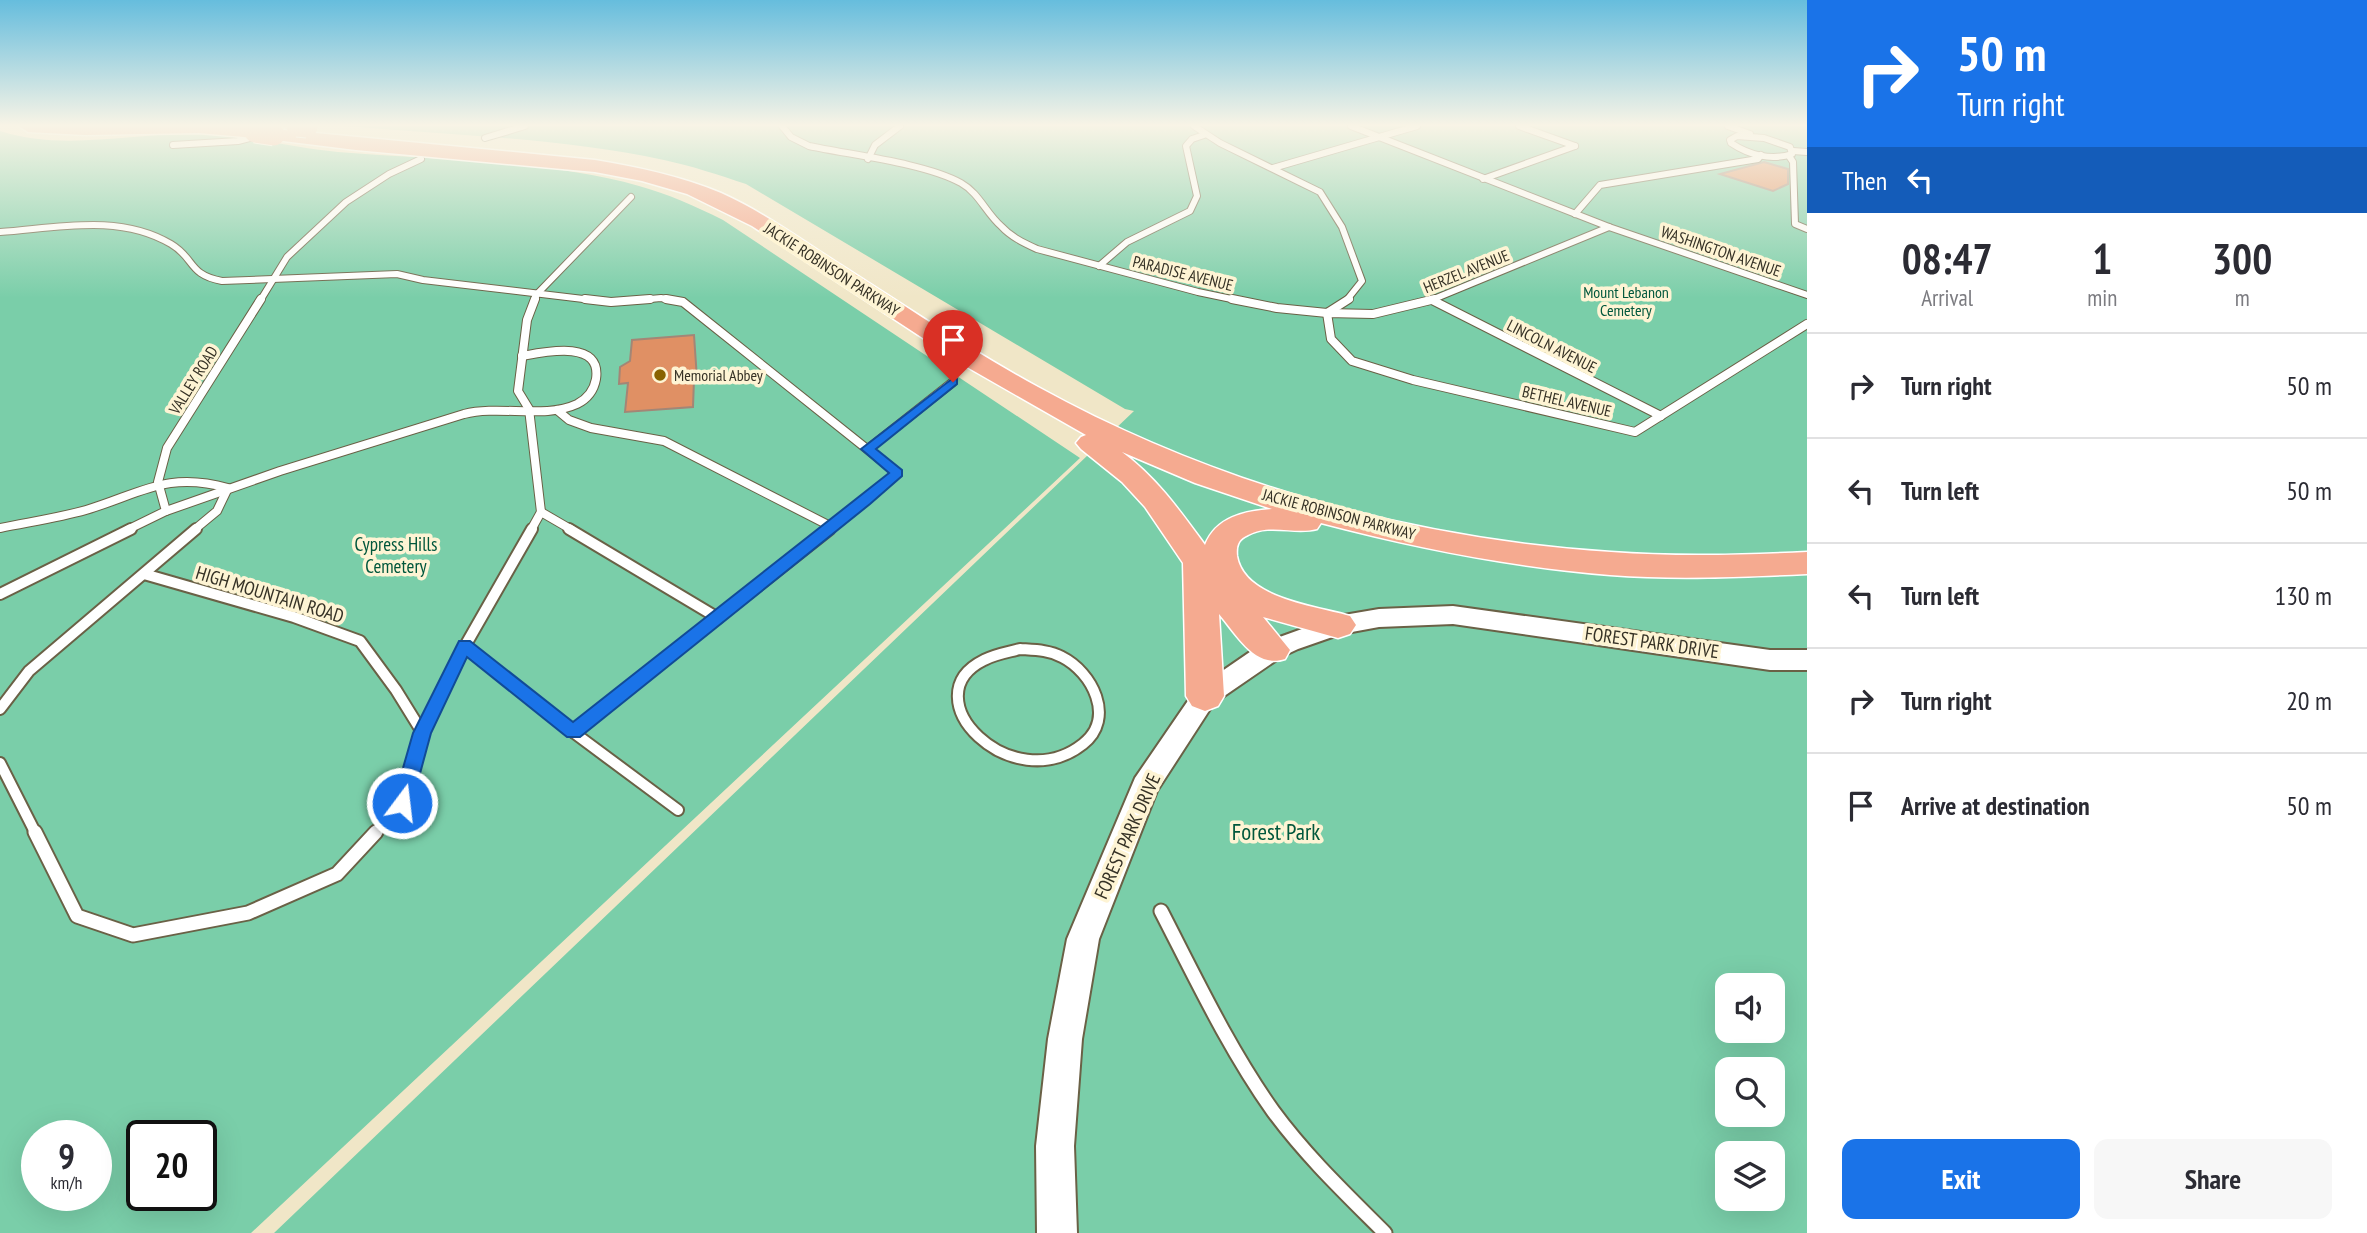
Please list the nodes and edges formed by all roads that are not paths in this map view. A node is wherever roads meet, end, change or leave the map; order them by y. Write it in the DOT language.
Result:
graph roads {
  1 [pos="374,184"];
  2 [pos="676,184"];
  3 [pos="709,184"];
  4 [pos="962,184"];
  5 [pos="1194,184"];
  6 [pos="1303,184"];
  7 [pos="1497,184"];
  8 [pos="1609,184"];
  9 [pos="1794,184"];
  10 [pos="631,197"];
  11 [pos="1575,214"];
  12 [pos="1609,227"];
  13 [pos="1807,229"];
  14 [pos="0,232"];
  15 [pos="1099,266"];
  16 [pos="272,280"];
  17 [pos="537,294"];
  18 [pos="1807,295"];
  19 [pos="1432,300"];
  20 [pos="1327,313"];
  21 [pos="1807,324"];
  22 [pos="522,356"];
  23 [pos="998,374"];
  24 [pos="953,382"];
  25 [pos="529,409"];
  26 [pos="557,410"];
  27 [pos="1661,416"];
  28 [pos="867,449"];
  29 [pos="159,482"];
  30 [pos="228,488"];
  31 [pos="166,511"];
  32 [pos="541,512"];
  33 [pos="832,527"];
  34 [pos="0,528"];
  35 [pos="1435,538"];
  36 [pos="1807,543"];
  37 [pos="1807,563"];
  38 [pos="1200,564"];
  39 [pos="144,574"];
  40 [pos="1240,592"];
  41 [pos="0,594"];
  42 [pos="718,618"];
  43 [pos="1338,625"];
  44 [pos="464,646"];
  45 [pos="1280,646"];
  46 [pos="1807,660"];
  47 [pos="1080,668"];
  48 [pos="1205,695"];
  49 [pos="0,709"];
  50 [pos="573,732"];
  51 [pos="422,733"];
  52 [pos="0,763"];
  53 [pos="678,810"];
  54 [pos="1161,911"];
  55 [pos="1057,1233"];
  56 [pos="1385,1233"];
  1 -- 16 [label="lane, VALLEY ROAD"];
  2 -- 23 [label="highway, JACKIE ROBINSON PARKWAY"];
  3 -- 36 [label="highway, JACKIE ROBINSON PARKWAY"];
  4 -- 15 [label="lane, PARADISE AVENUE"];
  5 -- 15 [label="lane"];
  6 -- 20 [label="lane"];
  7 -- 11 [label="lane, WASHINGTON AVENUE"];
  8 -- 11 [label="lane"];
  9 -- 13 [label="lane"];
  10 -- 17 [label="lane"];
  11 -- 12 [label="lane, WASHINGTON AVENUE"];
  12 -- 18 [label="lane, WASHINGTON AVENUE"];
  12 -- 19 [label="lane, HERZEL AVENUE"];
  14 -- 16 [label="lane"];
  15 -- 20 [label="lane, PARADISE AVENUE"];
  16 -- 17 [label="lane"];
  16 -- 29 [label="lane, VALLEY ROAD"];
  17 -- 22 [label="lane"];
  17 -- 28 [label="lane"];
  19 -- 20 [label="lane, HERZEL AVENUE"];
  19 -- 27 [label="lane, LINCOLN AVENUE"];
  20 -- 27 [label="lane, BETHEL AVENUE"];
  21 -- 27 [label="lane, BETHEL AVENUE"];
  22 -- 25 [label="lane"];
  22 -- 26 [label="lane"];
  23 -- 35 [label="highway, JACKIE ROBINSON PARKWAY"];
  23 -- 38 [label="highway"];
  24 -- 28 [label="lane"];
  25 -- 26 [label="lane"];
  25 -- 30 [label="lane"];
  25 -- 32 [label="lane"];
  26 -- 33 [label="lane"];
  28 -- 33 [label="lane"];
  29 -- 30 [label="lane"];
  29 -- 31 [label="lane, VALLEY ROAD"];
  29 -- 34 [label="lane"];
  30 -- 31 [label="lane"];
  30 -- 39 [label="lane"];
  31 -- 41 [label="lane"];
  32 -- 42 [label="lane"];
  32 -- 44 [label="lane"];
  33 -- 42 [label="lane"];
  35 -- 37 [label="highway, JACKIE ROBINSON PARKWAY"];
  35 -- 40 [label="highway"];
  38 -- 45 [label="highway"];
  38 -- 48 [label="highway"];
  39 -- 49 [label="lane"];
  39 -- 51 [label="lane, HIGH MOUNTAIN ROAD"];
  40 -- 43 [label="highway"];
  40 -- 45 [label="highway"];
  42 -- 50 [label="lane"];
  43 -- 45 [label="street, FOREST PARK DRIVE"];
  43 -- 46 [label="street, FOREST PARK DRIVE"];
  44 -- 50 [label="lane"];
  44 -- 51 [label="lane"];
  45 -- 48 [label="street, FOREST PARK DRIVE"];
  47 -- 47 [label="lane"];
  48 -- 55 [label="street, FOREST PARK DRIVE"];
  50 -- 53 [label="lane"];
  51 -- 52 [label="lane"];
  54 -- 56 [label="lane"];
}
